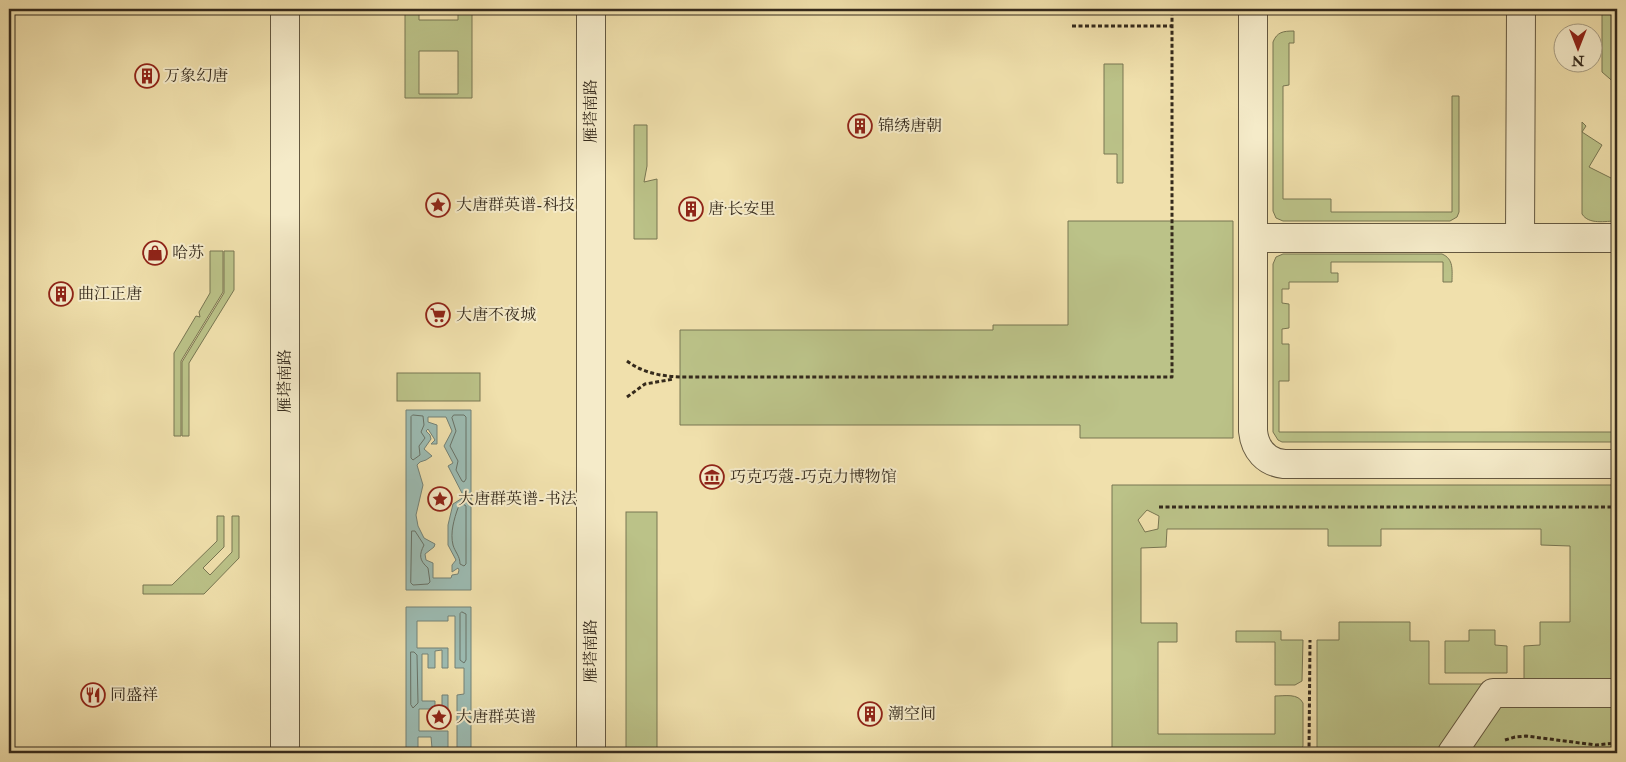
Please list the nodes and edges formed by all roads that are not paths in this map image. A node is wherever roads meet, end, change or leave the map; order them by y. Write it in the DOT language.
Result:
graph roads {
  1 [pos="285,9"];
  2 [pos="591,9"];
  3 [pos="1253,9"];
  4 [pos="1520,9"];
  5 [pos="1253,238"];
  6 [pos="1520,238"];
  7 [pos="1617,238"];
  8 [pos="1617,464"];
  9 [pos="1617,692"];
  10 [pos="285,753"];
  11 [pos="591,753"];
  12 [pos="1452,753"];
  1 -- 10 [label="street, 雁塔南路"];
  2 -- 11 [label="street, 雁塔南路"];
  3 -- 5 [label="street"];
  4 -- 6 [label="street"];
  5 -- 6 [label="street"];
  5 -- 8 [label="street"];
  6 -- 7 [label="street"];
  9 -- 12 [label="street"];
}
